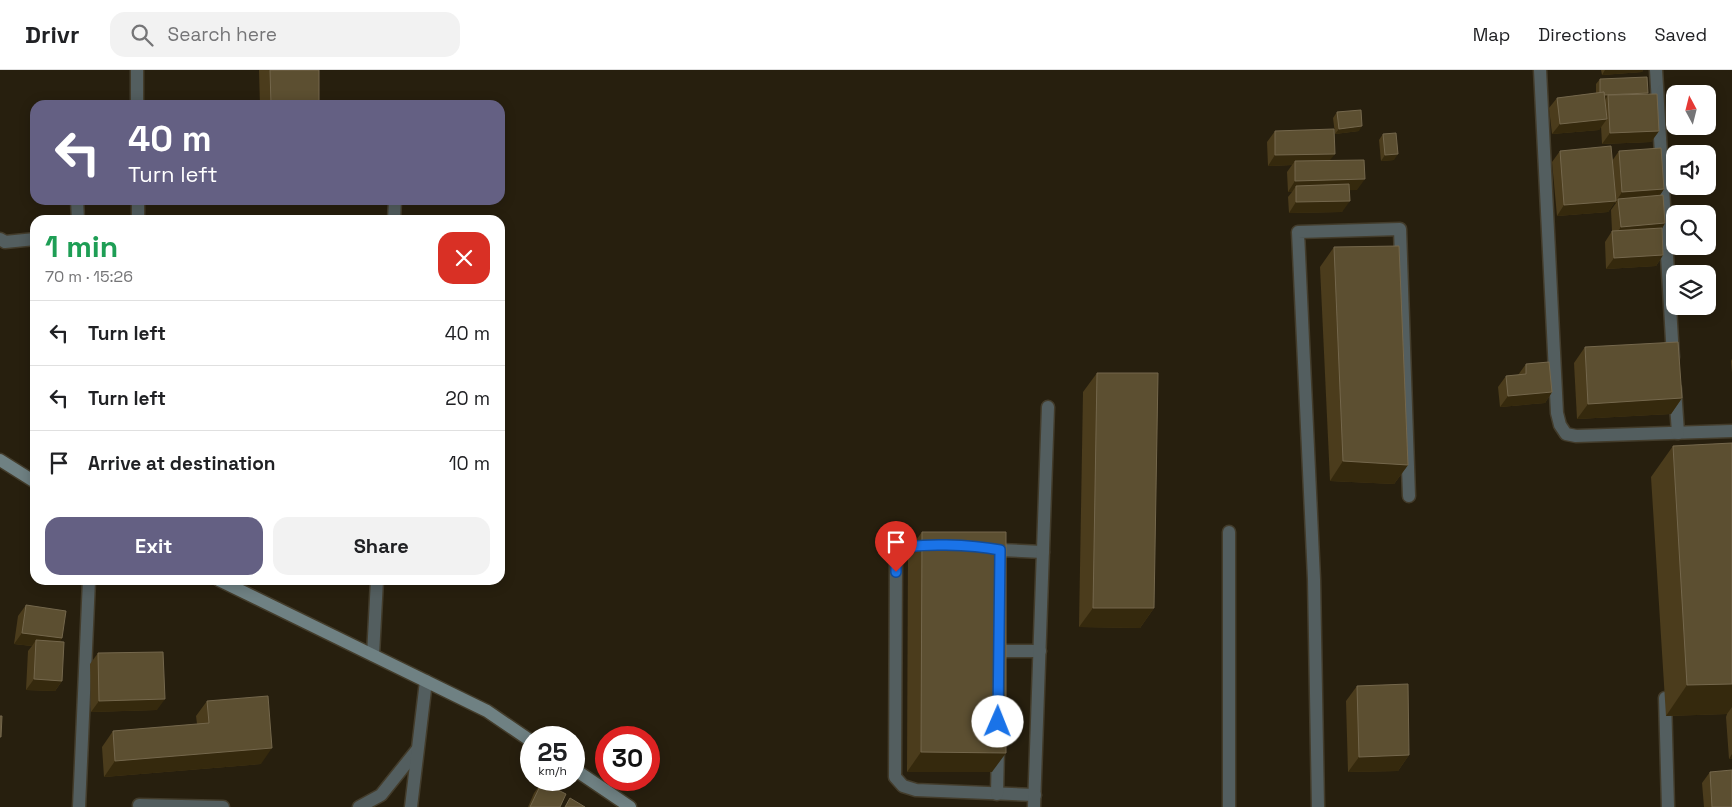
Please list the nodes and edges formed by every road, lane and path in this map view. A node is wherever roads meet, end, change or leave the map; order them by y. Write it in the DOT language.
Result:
graph roads {
  1 [pos="137,70"];
  2 [pos="1540,70"];
  3 [pos="1656,70"];
  4 [pos="137,100"];
  5 [pos="0,239"];
  6 [pos="30,240"];
  7 [pos="1048,407"];
  8 [pos="1732,431"];
  9 [pos="1678,433"];
  10 [pos="0,460"];
  11 [pos="30,479"];
  12 [pos="1409,496"];
  13 [pos="1229,532"];
  14 [pos="935,546"];
  15 [pos="983,548"];
  16 [pos="1043,552"];
  17 [pos="89,585"];
  18 [pos="229,585"];
  19 [pos="377,585"];
  20 [pos="999,651"];
  21 [pos="1040,651"];
  22 [pos="373,655"];
  23 [pos="426,681"];
  24 [pos="1665,687"];
  25 [pos="520,734"];
  26 [pos="998,736"];
  27 [pos="417,750"];
  28 [pos="585,776"];
  29 [pos="997,794"];
  30 [pos="1034,801"];
  31 [pos="139,805"];
  32 [pos="79,807"];
  33 [pos="222,807"];
  34 [pos="359,807"];
  35 [pos="411,807"];
  36 [pos="630,807"];
  37 [pos="1229,807"];
  38 [pos="1318,807"];
  39 [pos="1668,807"];
  1 -- 4 [label="street"];
  2 -- 9 [label="street"];
  3 -- 9 [label="street"];
  5 -- 6 [label="street"];
  7 -- 16 [label="street"];
  8 -- 9 [label="street"];
  10 -- 11 [label="main road"];
  12 -- 38 [label="street"];
  13 -- 37 [label="street"];
  14 -- 29 [label="street"];
  15 -- 16 [label="street"];
  16 -- 21 [label="street"];
  17 -- 32 [label="street"];
  18 -- 22 [label="main road"];
  19 -- 22 [label="street"];
  20 -- 21 [label="street"];
  21 -- 30 [label="street"];
  22 -- 23 [label="main road"];
  23 -- 25 [label="main road"];
  23 -- 27 [label="street"];
  24 -- 39 [label="street"];
  26 -- 29 [label="street"];
  27 -- 34 [label="street"];
  27 -- 35 [label="street"];
  28 -- 36 [label="main road"];
  29 -- 30 [label="street"];
  31 -- 33 [label="street"];
}
